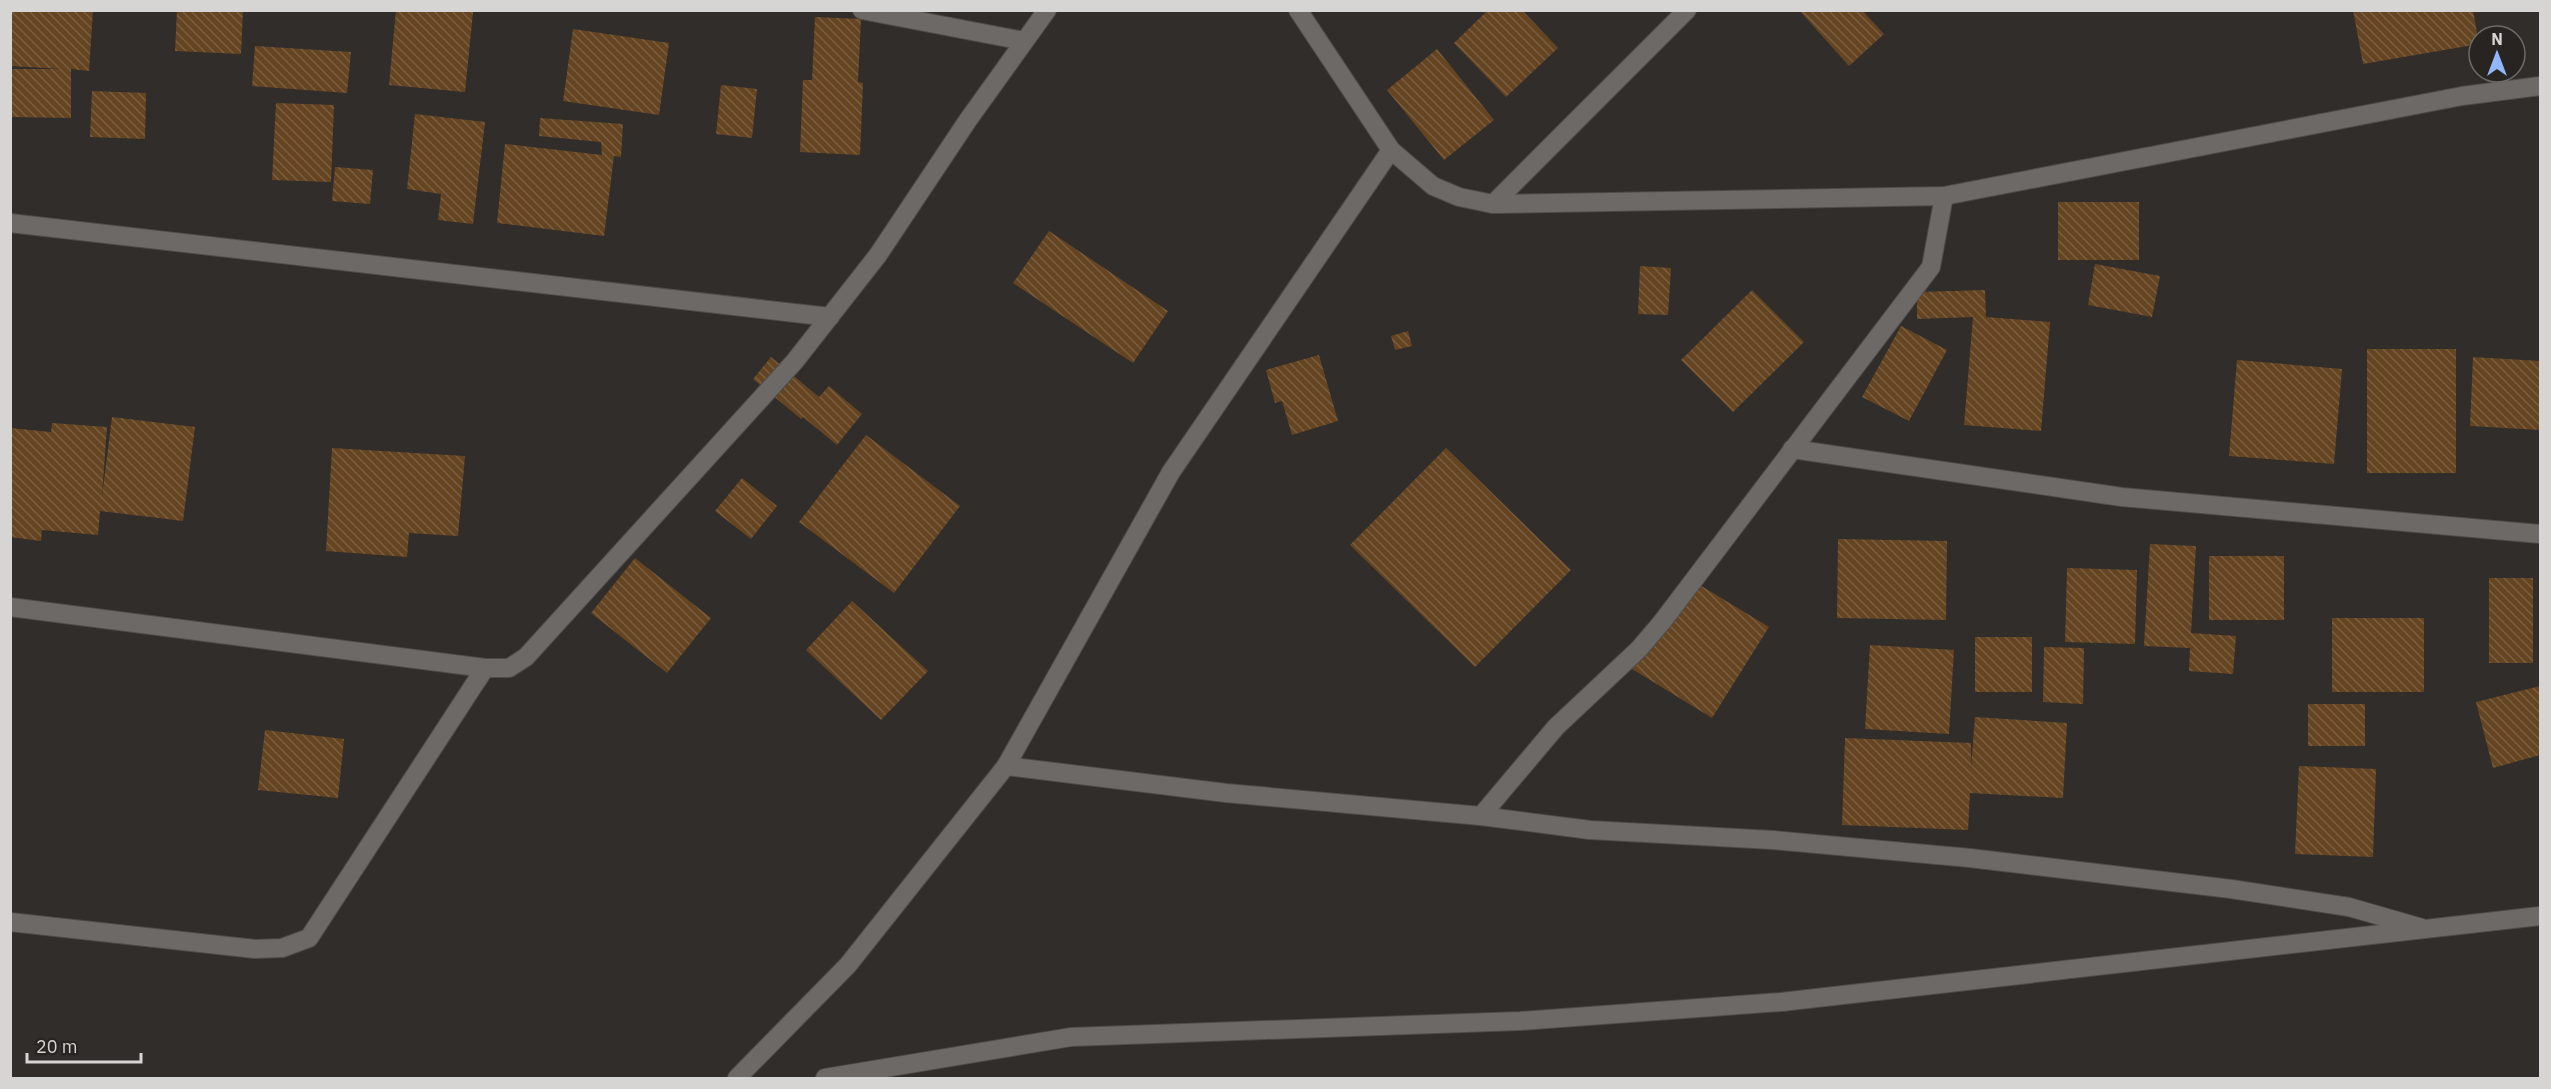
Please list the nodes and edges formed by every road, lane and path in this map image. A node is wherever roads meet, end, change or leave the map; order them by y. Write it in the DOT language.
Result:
graph roads {
  1 [pos="862,10"];
  2 [pos="1047,10"];
  3 [pos="1298,10"];
  4 [pos="1687,10"];
  5 [pos="1024,41"];
  6 [pos="2541,86"];
  7 [pos="1390,150"];
  8 [pos="1944,196"];
  9 [pos="1493,204"];
  10 [pos="10,223"];
  11 [pos="830,317"];
  12 [pos="1792,449"];
  13 [pos="2541,534"];
  14 [pos="10,607"];
  15 [pos="485,668"];
  16 [pos="1006,766"];
  17 [pos="1481,816"];
  18 [pos="2541,916"];
  19 [pos="10,922"];
  20 [pos="2427,930"];
  21 [pos="737,1078"];
  22 [pos="825,1078"];
  1 -- 5 [label="street"];
  2 -- 5 [label="street"];
  3 -- 7 [label="street"];
  4 -- 9 [label="street"];
  5 -- 11 [label="street"];
  6 -- 8 [label="street"];
  7 -- 9 [label="street"];
  7 -- 16 [label="street"];
  8 -- 9 [label="street"];
  8 -- 12 [label="street"];
  10 -- 11 [label="street"];
  11 -- 15 [label="street"];
  12 -- 13 [label="street"];
  12 -- 17 [label="street"];
  14 -- 15 [label="street"];
  15 -- 19 [label="street"];
  16 -- 17 [label="street"];
  16 -- 21 [label="street"];
  17 -- 20 [label="street"];
  18 -- 20 [label="street"];
  20 -- 22 [label="street"];
}
